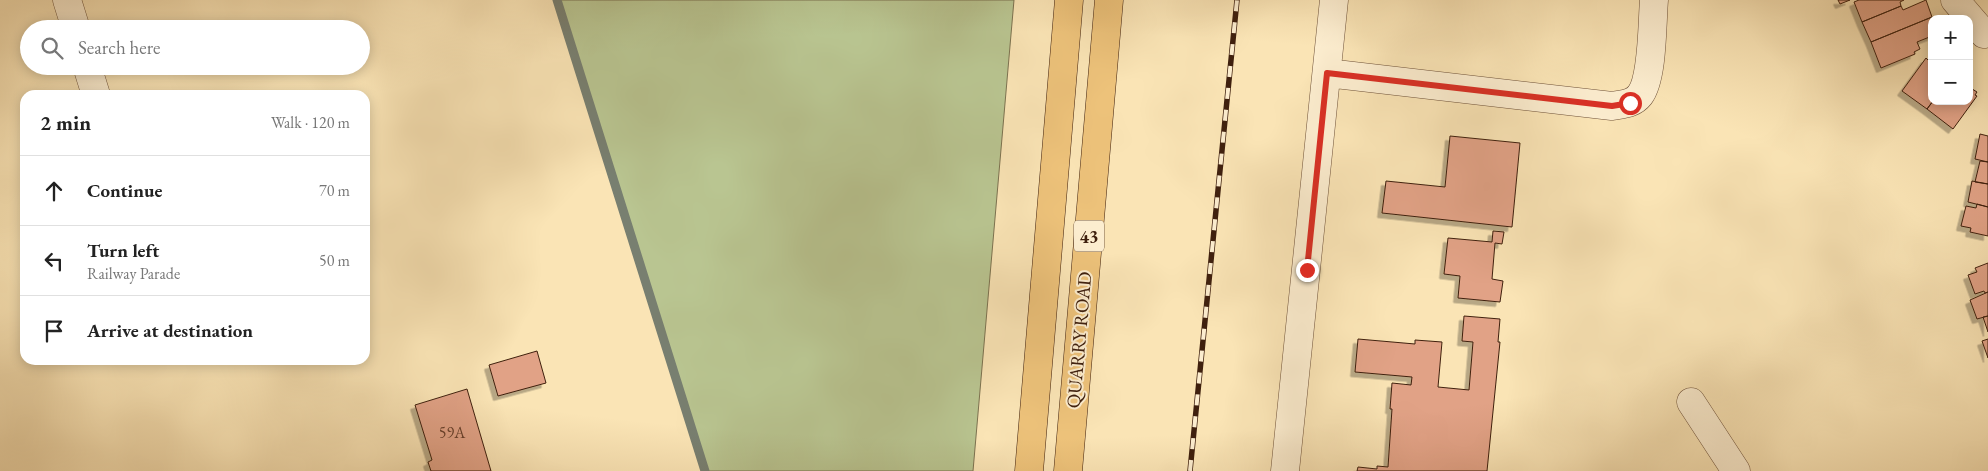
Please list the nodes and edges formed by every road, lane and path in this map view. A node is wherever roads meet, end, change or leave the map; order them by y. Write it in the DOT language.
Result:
graph roads {
  1 [pos="67,0"];
  2 [pos="1070,0"];
  3 [pos="1109,0"];
  4 [pos="1334,0"];
  5 [pos="1654,0"];
  6 [pos="1955,0"];
  7 [pos="73,20"];
  8 [pos="1984,34"];
  9 [pos="1327,73"];
  10 [pos="90,75"];
  11 [pos="94,90"];
  12 [pos="1691,402"];
  13 [pos="1029,471"];
  14 [pos="1068,471"];
  15 [pos="1285,471"];
  16 [pos="1736,471"];
  1 -- 7 [label="street"];
  2 -- 13 [label="main road, QUARRY ROAD / 43"];
  3 -- 14 [label="main road, QUARRY ROAD / 43"];
  4 -- 9 [label="street"];
  5 -- 9 [label="street"];
  6 -- 8 [label="street"];
  9 -- 15 [label="street"];
  10 -- 11 [label="street"];
  12 -- 16 [label="street"];
}
